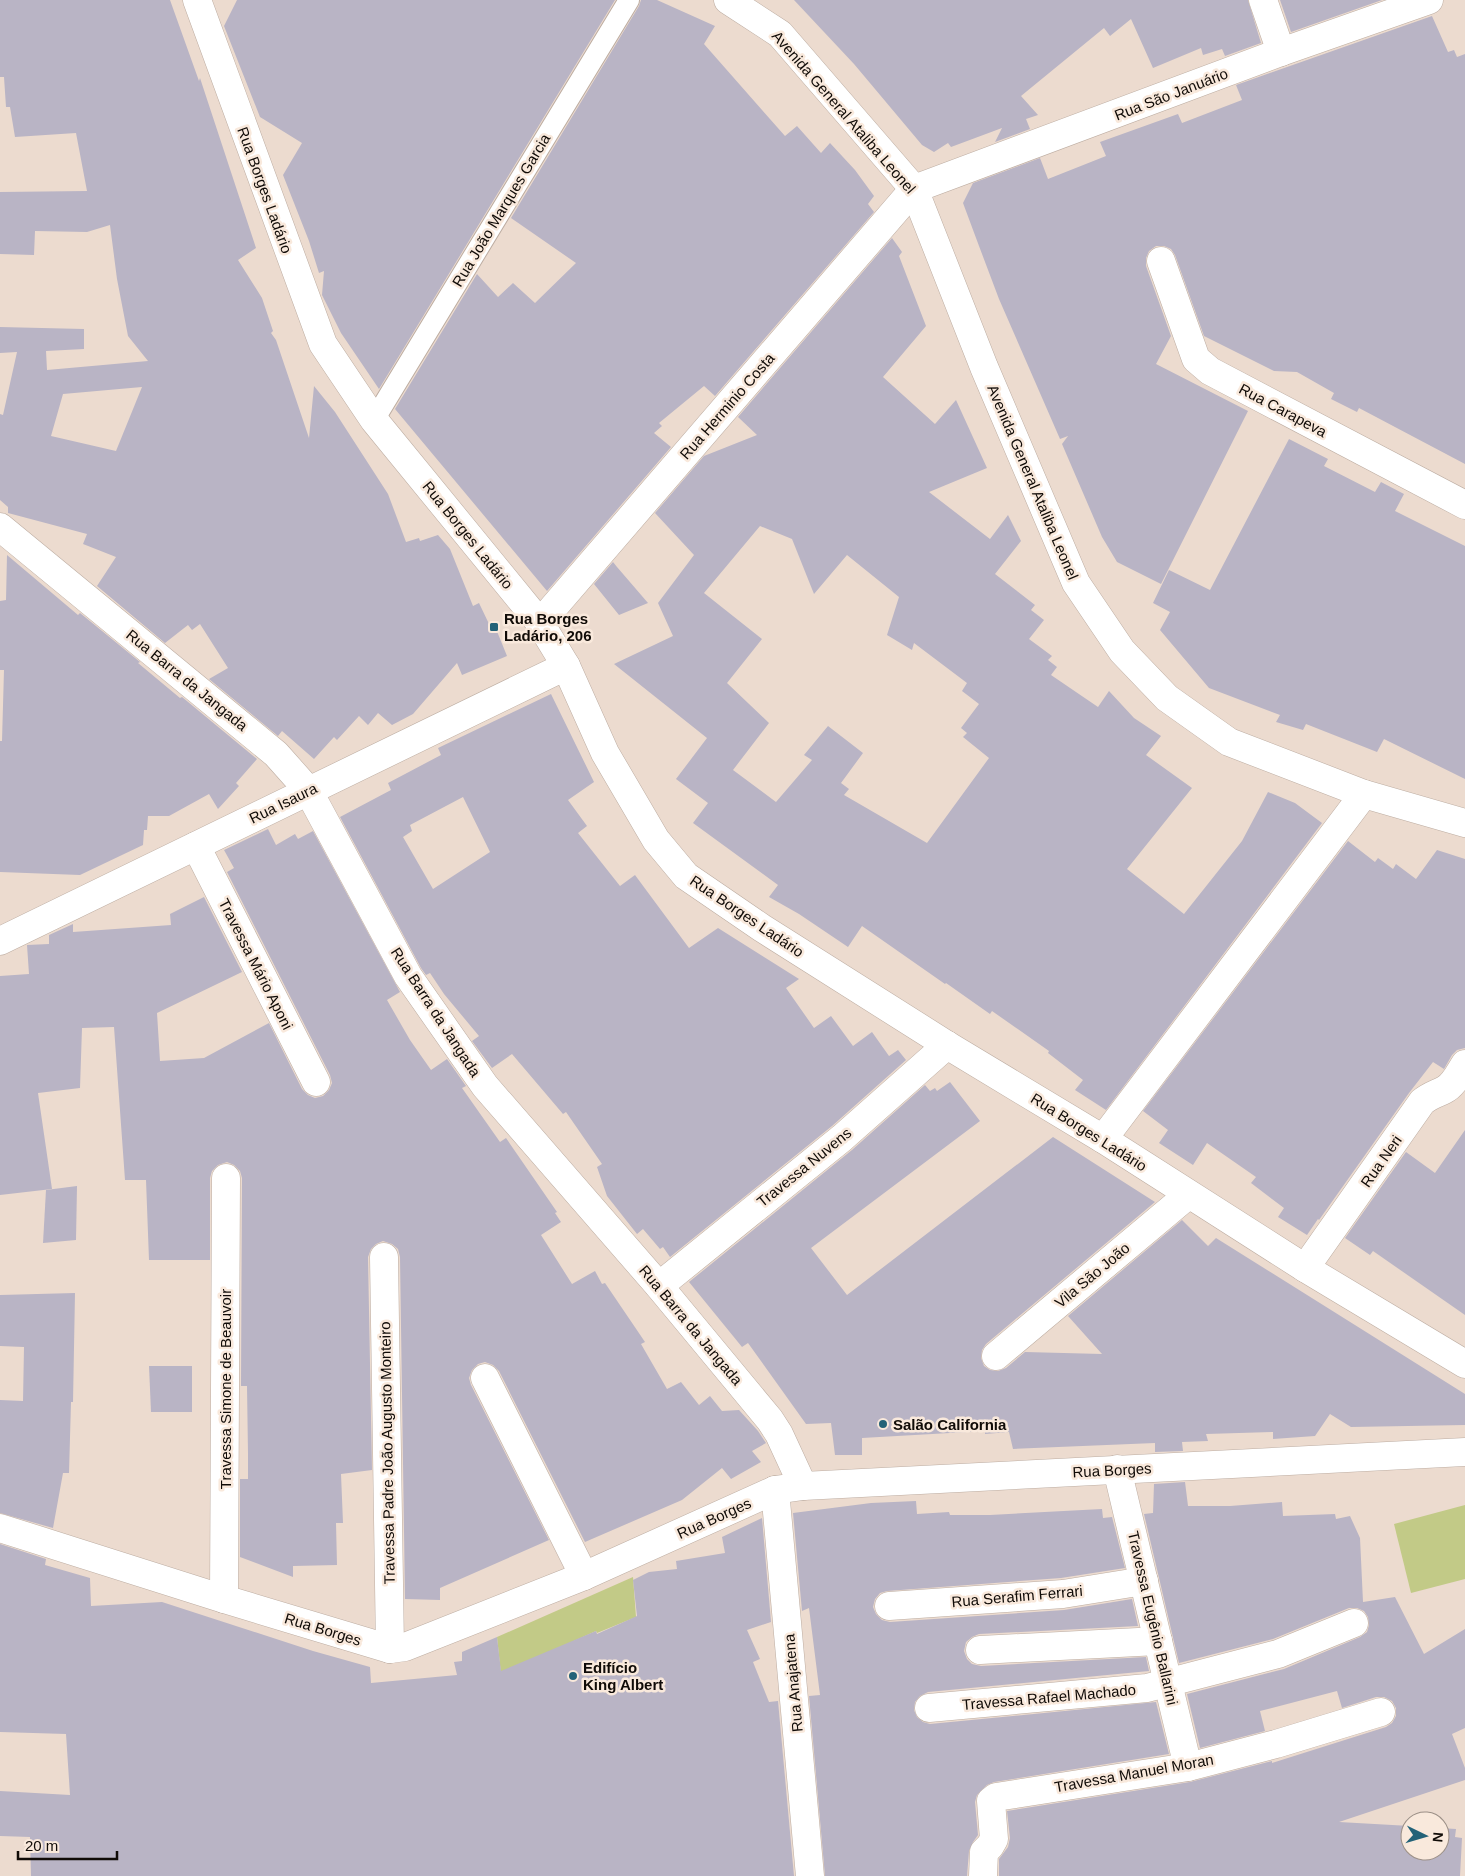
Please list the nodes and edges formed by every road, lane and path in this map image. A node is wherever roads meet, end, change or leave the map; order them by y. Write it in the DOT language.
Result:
graph roads {
  1 [pos="197,0"];
  2 [pos="629,0"];
  3 [pos="728,0"];
  4 [pos="1263,0"];
  5 [pos="1428,0"];
  6 [pos="1281,52"];
  7 [pos="914,189"];
  8 [pos="1160,261"];
  9 [pos="374,420"];
  10 [pos="1465,505"];
  11 [pos="0,526"];
  12 [pos="540,623"];
  13 [pos="566,666"];
  14 [pos="308,790"];
  15 [pos="1364,794"];
  16 [pos="1465,823"];
  17 [pos="196,846"];
  18 [pos="0,941"];
  19 [pos="946,1045"];
  20 [pos="1465,1064"];
  21 [pos="316,1082"];
  22 [pos="1103,1139"];
  23 [pos="226,1178"];
  24 [pos="1188,1195"];
  25 [pos="384,1257"];
  26 [pos="1305,1268"];
  27 [pos="659,1286"];
  28 [pos="996,1356"];
  29 [pos="1465,1364"];
  30 [pos="485,1378"];
  31 [pos="1465,1452"];
  32 [pos="1117,1469"];
  33 [pos="803,1486"];
  34 [pos="776,1490"];
  35 [pos="0,1528"];
  36 [pos="584,1576"];
  37 [pos="1144,1581"];
  38 [pos="224,1599"];
  39 [pos="889,1606"];
  40 [pos="1354,1623"];
  41 [pos="1158,1641"];
  42 [pos="390,1650"];
  43 [pos="980,1650"];
  44 [pos="1168,1682"];
  45 [pos="928,1708"];
  46 [pos="1381,1712"];
  47 [pos="1188,1767"];
  48 [pos="810,1876"];
  49 [pos="983,1876"];
  1 -- 9 [label="street, Rua Borges Ladário"];
  2 -- 9 [label="lane, Rua João Marques Garcia"];
  3 -- 7 [label="street, Avenida General Ataliba Leonel"];
  4 -- 6 [label="street"];
  5 -- 6 [label="street, Rua São Januário"];
  6 -- 7 [label="street, Rua São Januário"];
  7 -- 12 [label="street, Rua Herminio Costa"];
  7 -- 15 [label="street, Avenida General Ataliba Leonel"];
  8 -- 10 [label="street, Rua Carapeva"];
  9 -- 12 [label="street, Rua Borges Ladário"];
  11 -- 14 [label="street, Rua Barra da Jangada"];
  12 -- 13 [label="street, Rua Borges Ladário"];
  13 -- 14 [label="street, Rua Isaura"];
  13 -- 19 [label="street, Rua Borges Ladário"];
  14 -- 17 [label="street, Rua Isaura"];
  14 -- 27 [label="street, Rua Barra da Jangada"];
  15 -- 16 [label="street, Avenida General Ataliba Leonel"];
  15 -- 22 [label="street"];
  17 -- 18 [label="street, Rua Isaura"];
  17 -- 21 [label="street, Travessa Mário Aponi"];
  19 -- 22 [label="street, Rua Borges Ladário"];
  19 -- 27 [label="street, Travessa Nuvens"];
  20 -- 26 [label="street, Rua Neri"];
  22 -- 24 [label="street, Rua Borges Ladário"];
  23 -- 38 [label="street, Travessa Simone de Beauvoir"];
  24 -- 26 [label="street, Rua Borges Ladário"];
  24 -- 28 [label="street, Vila São João"];
  25 -- 42 [label="street, Travessa Padre João Augusto Monteiro"];
  26 -- 29 [label="street, Rua Borges Ladário"];
  27 -- 33 [label="street, Rua Barra da Jangada"];
  30 -- 36 [label="street"];
  31 -- 32 [label="street, Rua Borges"];
  32 -- 33 [label="street, Rua Borges"];
  32 -- 37 [label="street, Travessa Eugênio Ballarini"];
  33 -- 34 [label="street, Rua Borges"];
  34 -- 36 [label="street, Rua Borges"];
  34 -- 48 [label="street, Rua Anajatena"];
  35 -- 38 [label="street, Rua Borges"];
  36 -- 42 [label="street, Rua Borges"];
  37 -- 39 [label="street, Rua Serafim Ferrari"];
  37 -- 41 [label="street, Travessa Eugênio Ballarini"];
  38 -- 42 [label="street, Rua Borges"];
  40 -- 44 [label="street, Travessa Rafael Machado"];
  41 -- 43 [label="street"];
  41 -- 44 [label="street, Travessa Eugênio Ballarini"];
  44 -- 45 [label="street, Travessa Rafael Machado"];
  44 -- 47 [label="street, Travessa Eugênio Ballarini"];
  46 -- 47 [label="street, Travessa Manuel Moran"];
  47 -- 49 [label="street, Travessa Manuel Moran"];
}
